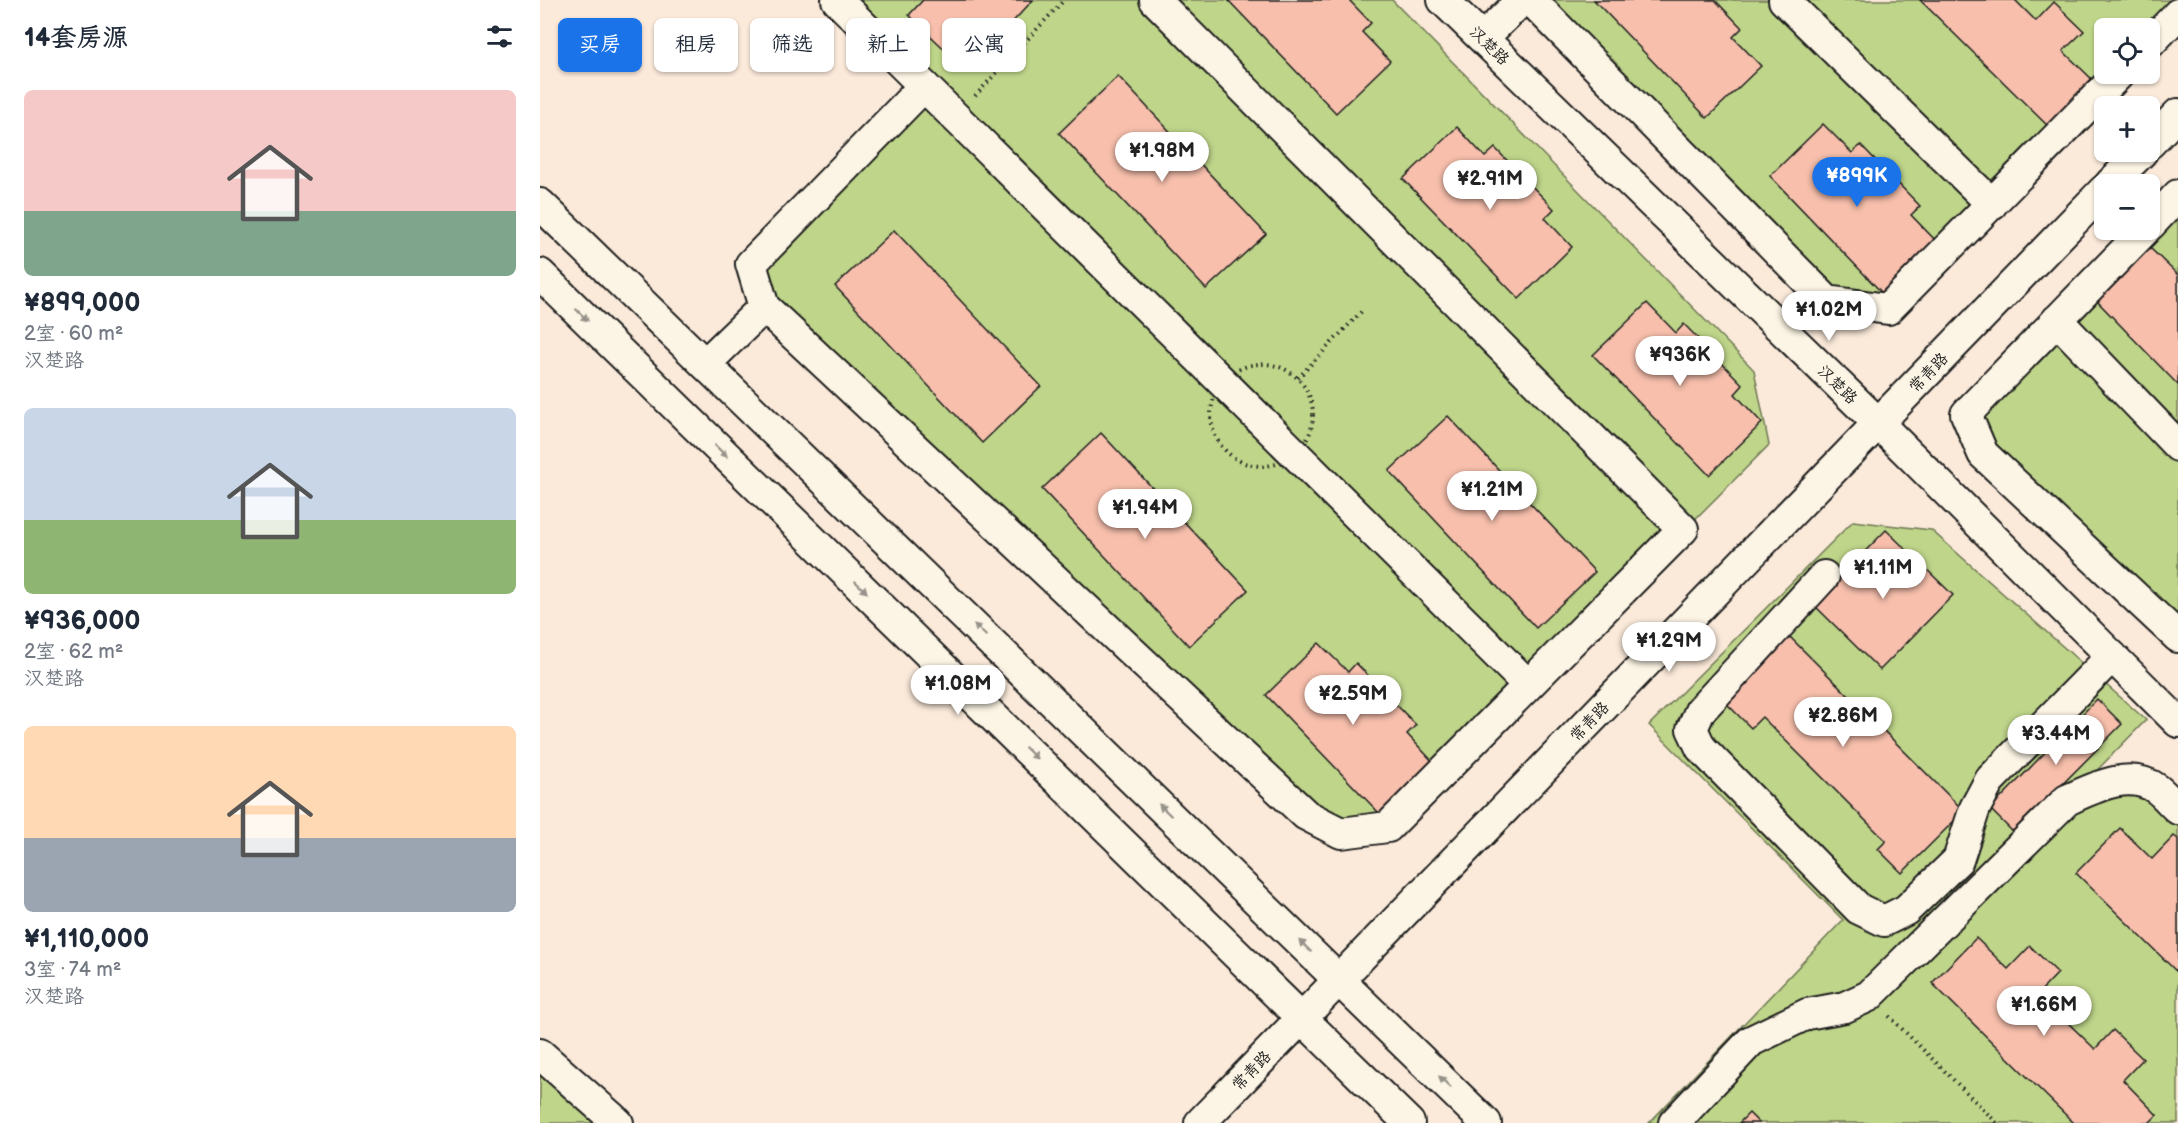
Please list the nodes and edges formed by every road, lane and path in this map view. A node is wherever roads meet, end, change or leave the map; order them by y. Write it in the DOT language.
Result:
graph roads {
  1 [pos="837,0"];
  2 [pos="1064,0"];
  3 [pos="1155,0"];
  4 [pos="1443,0"];
  5 [pos="1522,0"];
  6 [pos="1531,0"];
  7 [pos="1784,0"];
  8 [pos="2178,14"];
  9 [pos="2160,33"];
  10 [pos="1483,38"];
  11 [pos="2109,84"];
  12 [pos="924,86"];
  13 [pos="2178,114"];
  14 [pos="956,117"];
  15 [pos="2160,133"];
  16 [pos="2132,162"];
  17 [pos="2120,174"];
  18 [pos="2178,195"];
  19 [pos="2094,200"];
  20 [pos="540,204"];
  21 [pos="1992,204"];
  22 [pos="2160,214"];
  23 [pos="2135,240"];
  24 [pos="540,274"];
  25 [pos="764,307"];
  26 [pos="1363,310"];
  27 [pos="2057,320"];
  28 [pos="705,364"];
  29 [pos="1298,378"];
  30 [pos="1878,423"];
  31 [pos="2178,446"];
  32 [pos="1824,576"];
  33 [pos="2178,637"];
  34 [pos="2112,656"];
  35 [pos="1528,685"];
  36 [pos="2178,722"];
  37 [pos="2178,809"];
  38 [pos="1340,979"];
  39 [pos="1869,996"];
  40 [pos="1302,1018"];
  41 [pos="540,1054"];
  42 [pos="618,1123"];
  43 [pos="1200,1123"];
  44 [pos="1409,1123"];
  45 [pos="1486,1123"];
  46 [pos="1674,1123"];
  47 [pos="1997,1123"];
  1 -- 12 [label="street"];
  2 -- 14 [label="path"];
  3 -- 35 [label="street"];
  4 -- 10 [label="street, 汉楚路"];
  5 -- 10 [label="street"];
  6 -- 21 [label="street"];
  7 -- 21 [label="street"];
  8 -- 9 [label="street"];
  10 -- 30 [label="street, 汉楚路"];
  11 -- 21 [label="street"];
  12 -- 14 [label="street"];
  12 -- 25 [label="street"];
  13 -- 15 [label="street"];
  14 -- 35 [label="street"];
  16 -- 17 [label="street"];
  18 -- 22 [label="street"];
  19 -- 30 [label="street, 常青路"];
  20 -- 28 [label="street"];
  23 -- 27 [label="street"];
  24 -- 40 [label="street, one-way"];
  25 -- 28 [label="street"];
  25 -- 35 [label="street"];
  26 -- 29 [label="path"];
  27 -- 31 [label="street"];
  27 -- 33 [label="street"];
  38 -- 28 [label="street, one-way"];
  30 -- 34 [label="street, 汉楚路"];
  30 -- 38 [label="street, 常青路"];
  32 -- 34 [label="street"];
  34 -- 36 [label="street, 汉楚路"];
  37 -- 39 [label="street"];
  38 -- 40 [label="street, 常青路"];
  45 -- 38 [label="street, one-way"];
  39 -- 46 [label="street"];
  39 -- 47 [label="path"];
  40 -- 43 [label="street, 常青路"];
  40 -- 44 [label="street"];
  41 -- 42 [label="street"];
}
